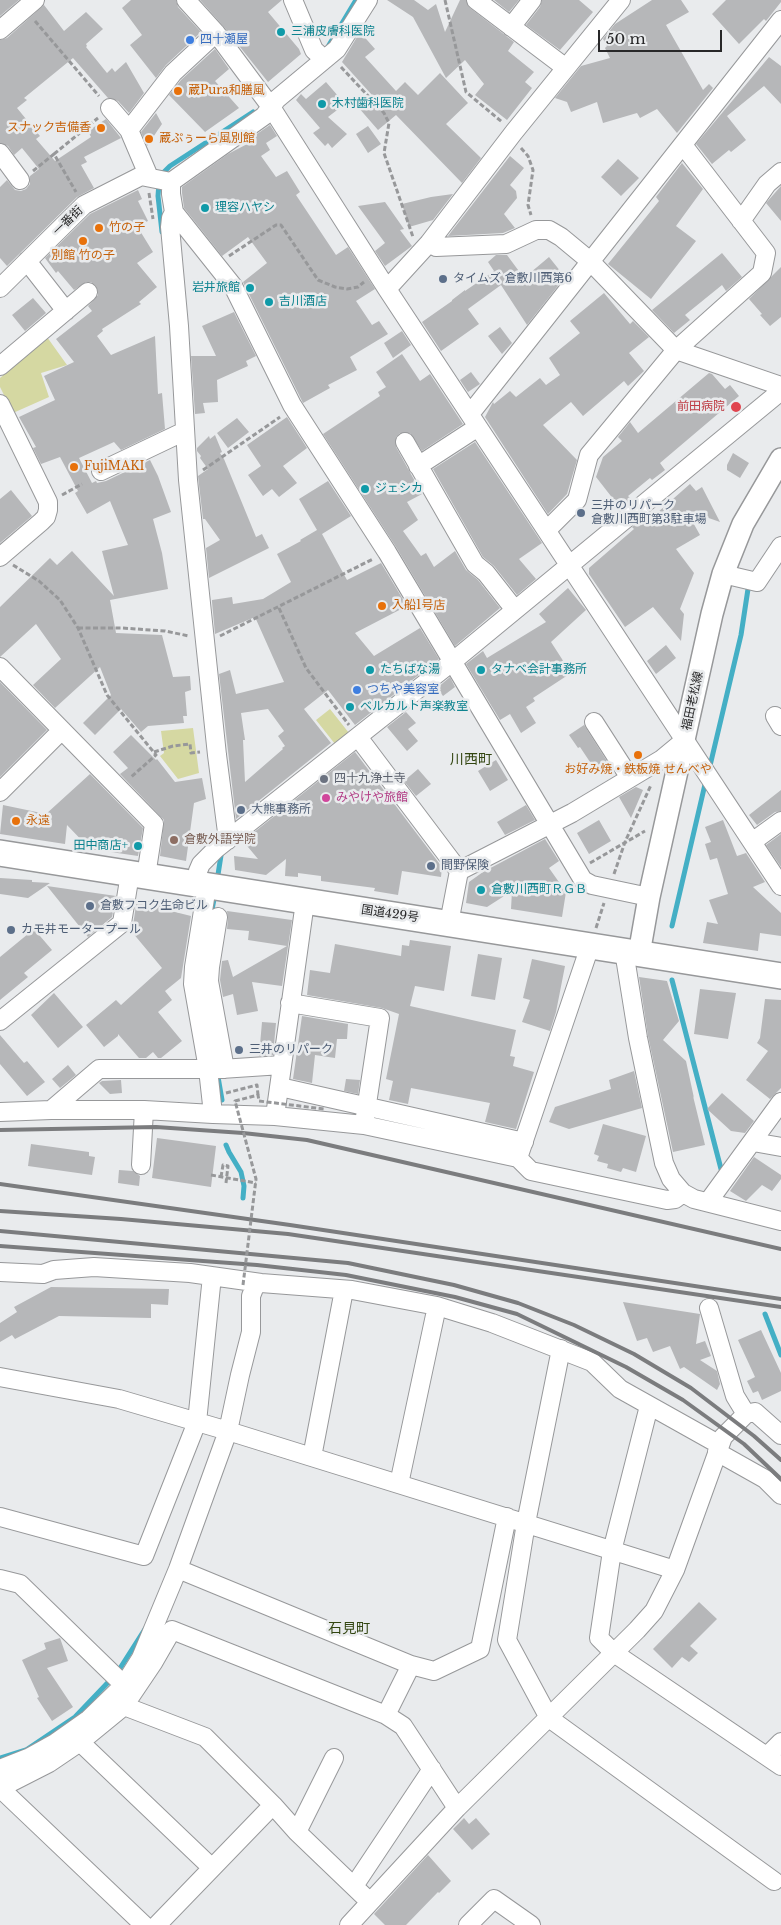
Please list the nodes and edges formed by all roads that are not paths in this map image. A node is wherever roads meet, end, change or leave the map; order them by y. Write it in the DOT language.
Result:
graph roads {
  1 [pos="186,0"];
  2 [pos="293,0"];
  3 [pos="368,0"];
  4 [pos="476,0"];
  5 [pos="532,0"];
  6 [pos="613,3"];
  7 [pos="30,5"];
  8 [pos="781,20"];
  9 [pos="511,27"];
  10 [pos="0,30"];
  11 [pos="216,33"];
  12 [pos="327,57"];
  13 [pos="566,68"];
  14 [pos="272,107"];
  15 [pos="110,108"];
  16 [pos="129,130"];
  17 [pos="683,145"];
  18 [pos="2,158"];
  19 [pos="781,172"];
  20 [pos="20,180"];
  21 [pos="160,180"];
  22 [pos="174,212"];
  23 [pos="741,221"];
  24 [pos="426,245"];
  25 [pos="27,261"];
  26 [pos="590,261"];
  27 [pos="0,288"];
  28 [pos="387,289"];
  29 [pos="88,292"];
  30 [pos="66,311"];
  31 [pos="676,350"];
  32 [pos="0,366"];
  33 [pos="781,386"];
  34 [pos="781,392"];
  35 [pos="0,404"];
  36 [pos="474,421"];
  37 [pos="180,433"];
  38 [pos="405,442"];
  39 [pos="781,459"];
  40 [pos="418,466"];
  41 [pos="101,471"];
  42 [pos="546,530"];
  43 [pos="781,546"];
  44 [pos="0,557"];
  45 [pos="570,565"];
  46 [pos="723,574"];
  47 [pos="515,610"];
  48 [pos="452,662"];
  49 [pos="0,667"];
  50 [pos="594,722"];
  51 [pos="62,730"];
  52 [pos="358,737"];
  53 [pos="685,740"];
  54 [pos="630,778"];
  55 [pos="0,792"];
  56 [pos="781,821"];
  57 [pos="549,825"];
  58 [pos="752,842"];
  59 [pos="223,844"];
  60 [pos="0,852"];
  61 [pos="459,872"];
  62 [pos="138,875"];
  63 [pos="209,886"];
  64 [pos="781,886"];
  65 [pos="649,897"];
  66 [pos="305,902"];
  67 [pos="218,917"];
  68 [pos="449,923"];
  69 [pos="592,939"];
  70 [pos="631,952"];
  71 [pos="781,976"];
  72 [pos="290,1003"];
  73 [pos="0,1021"];
  74 [pos="282,1065"];
  75 [pos="217,1069"];
  76 [pos="280,1087"];
  77 [pos="781,1102"];
  78 [pos="367,1107"];
  79 [pos="51,1110"];
  80 [pos="144,1110"];
  81 [pos="0,1112"];
  82 [pos="213,1114"];
  83 [pos="275,1116"];
  84 [pos="364,1125"];
  85 [pos="753,1142"];
  86 [pos="781,1148"];
  87 [pos="521,1150"];
  88 [pos="141,1165"];
  89 [pos="682,1193"];
  90 [pos="708,1202"];
  91 [pos="781,1221"];
  92 [pos="0,1272"];
  93 [pos="212,1276"];
  94 [pos="261,1283"];
  95 [pos="344,1290"];
  96 [pos="436,1306"];
  97 [pos="709,1308"];
  98 [pos="561,1349"];
  99 [pos="0,1377"];
  100 [pos="649,1406"];
  101 [pos="746,1414"];
  102 [pos="197,1422"];
  103 [pos="228,1431"];
  104 [pos="781,1435"];
  105 [pos="718,1449"];
  106 [pos="312,1457"];
  107 [pos="399,1484"];
  108 [pos="781,1495"];
  109 [pos="0,1517"];
  110 [pos="507,1517"];
  111 [pos="526,1523"];
  112 [pos="612,1550"];
  113 [pos="178,1569"];
  114 [pos="675,1570"];
  115 [pos="0,1579"];
  116 [pos="614,1653"];
  117 [pos="411,1665"];
  118 [pos="117,1679"];
  119 [pos="124,1706"];
  120 [pos="386,1715"];
  121 [pos="549,1718"];
  122 [pos="80,1742"];
  123 [pos="781,1742"];
  124 [pos="334,1758"];
  125 [pos="774,1761"];
  126 [pos="0,1769"];
  127 [pos="432,1769"];
  128 [pos="0,1788"];
  129 [pos="273,1805"];
  130 [pos="457,1808"];
  131 [pos="297,1832"];
  132 [pos="212,1868"];
  133 [pos="779,1880"];
  134 [pos="354,1886"];
  135 [pos="370,1902"];
  136 [pos="144,1925"];
  137 [pos="157,1925"];
  138 [pos="349,1925"];
  139 [pos="468,1925"];
  140 [pos="531,1925"];
  1 -- 11 [label="street"];
  2 -- 12 [label="street"];
  3 -- 12 [label="street, 一番街"];
  4 -- 9 [label="street"];
  5 -- 9 [label="street"];
  6 -- 13 [label="street"];
  7 -- 10 [label="street"];
  8 -- 17 [label="street"];
  9 -- 13 [label="street"];
  11 -- 14 [label="street"];
  11 -- 16 [label="street"];
  12 -- 14 [label="street, 一番街"];
  13 -- 24 [label="street"];
  14 -- 21 [label="street, 一番街"];
  14 -- 28 [label="street"];
  15 -- 16 [label="street"];
  16 -- 21 [label="street"];
  17 -- 23 [label="street"];
  17 -- 26 [label="street"];
  18 -- 20 [label="street"];
  19 -- 23 [label="street"];
  21 -- 22 [label="street"];
  21 -- 25 [label="street, 一番街"];
  22 -- 37 [label="street"];
  22 -- 48 [label="street"];
  23 -- 31 [label="street"];
  24 -- 26 [label="street"];
  24 -- 28 [label="street"];
  25 -- 27 [label="street, 一番街"];
  25 -- 30 [label="street"];
  26 -- 31 [label="street"];
  26 -- 36 [label="street"];
  28 -- 36 [label="street"];
  29 -- 30 [label="street"];
  30 -- 32 [label="street"];
  31 -- 33 [label="street"];
  31 -- 42 [label="street"];
  34 -- 45 [label="street"];
  35 -- 44 [label="street"];
  36 -- 40 [label="street"];
  36 -- 42 [label="street"];
  37 -- 41 [label="street"];
  37 -- 59 [label="street"];
  38 -- 40 [label="street"];
  39 -- 46 [label="main road, 福田老松線"];
  40 -- 47 [label="street"];
  42 -- 45 [label="street"];
  43 -- 46 [label="street"];
  45 -- 47 [label="street"];
  45 -- 53 [label="street"];
  46 -- 53 [label="main road, 福田老松線"];
  47 -- 48 [label="street"];
  48 -- 52 [label="street"];
  48 -- 57 [label="street"];
  49 -- 51 [label="street"];
  50 -- 54 [label="street"];
  51 -- 55 [label="street"];
  51 -- 62 [label="street"];
  52 -- 59 [label="street"];
  52 -- 61 [label="street"];
  53 -- 54 [label="street"];
  53 -- 58 [label="street"];
  53 -- 65 [label="main road, 福田老松線"];
  54 -- 57 [label="street"];
  56 -- 58 [label="street"];
  57 -- 61 [label="street"];
  57 -- 65 [label="street"];
  58 -- 64 [label="street"];
  59 -- 63 [label="street"];
  60 -- 62 [label="highway, 国道429号"];
  61 -- 68 [label="street"];
  62 -- 63 [label="highway, 国道429号"];
  62 -- 73 [label="street"];
  63 -- 66 [label="highway, 国道429号"];
  63 -- 75 [label="street"];
  65 -- 70 [label="main road, 福田老松線"];
  66 -- 68 [label="highway, 国道429号"];
  66 -- 72 [label="street"];
  67 -- 75 [label="street"];
  68 -- 69 [label="highway, 国道429号"];
  69 -- 70 [label="highway, 国道429号"];
  69 -- 87 [label="street"];
  70 -- 71 [label="highway, 国道429号"];
  70 -- 89 [label="street"];
  72 -- 74 [label="street"];
  72 -- 78 [label="street"];
  74 -- 75 [label="street"];
  74 -- 76 [label="street"];
  75 -- 79 [label="street"];
  75 -- 82 [label="street"];
  76 -- 78 [label="street"];
  76 -- 83 [label="street"];
  77 -- 85 [label="street"];
  78 -- 84 [label="street"];
  78 -- 87 [label="street"];
  79 -- 80 [label="street"];
  79 -- 81 [label="street"];
  80 -- 82 [label="street"];
  80 -- 88 [label="street"];
  82 -- 83 [label="street"];
  83 -- 84 [label="street"];
  84 -- 87 [label="street"];
  85 -- 86 [label="street"];
  85 -- 90 [label="street"];
  87 -- 89 [label="street"];
  89 -- 90 [label="street"];
  90 -- 91 [label="street"];
  92 -- 93 [label="street"];
  93 -- 94 [label="street"];
  93 -- 102 [label="street"];
  94 -- 95 [label="street"];
  94 -- 103 [label="street"];
  95 -- 96 [label="street"];
  95 -- 106 [label="street"];
  96 -- 98 [label="street"];
  96 -- 107 [label="street"];
  97 -- 101 [label="street"];
  98 -- 100 [label="street"];
  98 -- 111 [label="street"];
  99 -- 102 [label="street"];
  100 -- 105 [label="street"];
  100 -- 112 [label="street"];
  101 -- 104 [label="street"];
  101 -- 105 [label="street"];
  102 -- 103 [label="street"];
  102 -- 109 [label="street"];
  103 -- 106 [label="street"];
  103 -- 113 [label="street"];
  105 -- 108 [label="street"];
  105 -- 114 [label="street"];
  106 -- 107 [label="street"];
  107 -- 110 [label="street"];
  110 -- 111 [label="street"];
  110 -- 117 [label="street"];
  111 -- 112 [label="street"];
  111 -- 121 [label="street"];
  112 -- 114 [label="street"];
  112 -- 116 [label="street"];
  113 -- 117 [label="street"];
  113 -- 118 [label="street"];
  114 -- 116 [label="street"];
  115 -- 118 [label="street"];
  116 -- 121 [label="street"];
  116 -- 125 [label="street"];
  117 -- 120 [label="street"];
  118 -- 119 [label="street"];
  118 -- 126 [label="street"];
  119 -- 120 [label="street"];
  119 -- 122 [label="street"];
  119 -- 129 [label="street"];
  120 -- 127 [label="street"];
  121 -- 130 [label="street"];
  121 -- 133 [label="street"];
  122 -- 128 [label="street"];
  122 -- 132 [label="street"];
  123 -- 125 [label="street"];
  124 -- 131 [label="street"];
  127 -- 130 [label="street"];
  127 -- 134 [label="street"];
  128 -- 136 [label="street"];
  129 -- 131 [label="street"];
  129 -- 132 [label="street"];
  130 -- 135 [label="street"];
  131 -- 134 [label="street"];
  132 -- 137 [label="street"];
  134 -- 135 [label="street"];
  135 -- 138 [label="street"];
  139 -- 140 [label="street"];
}
